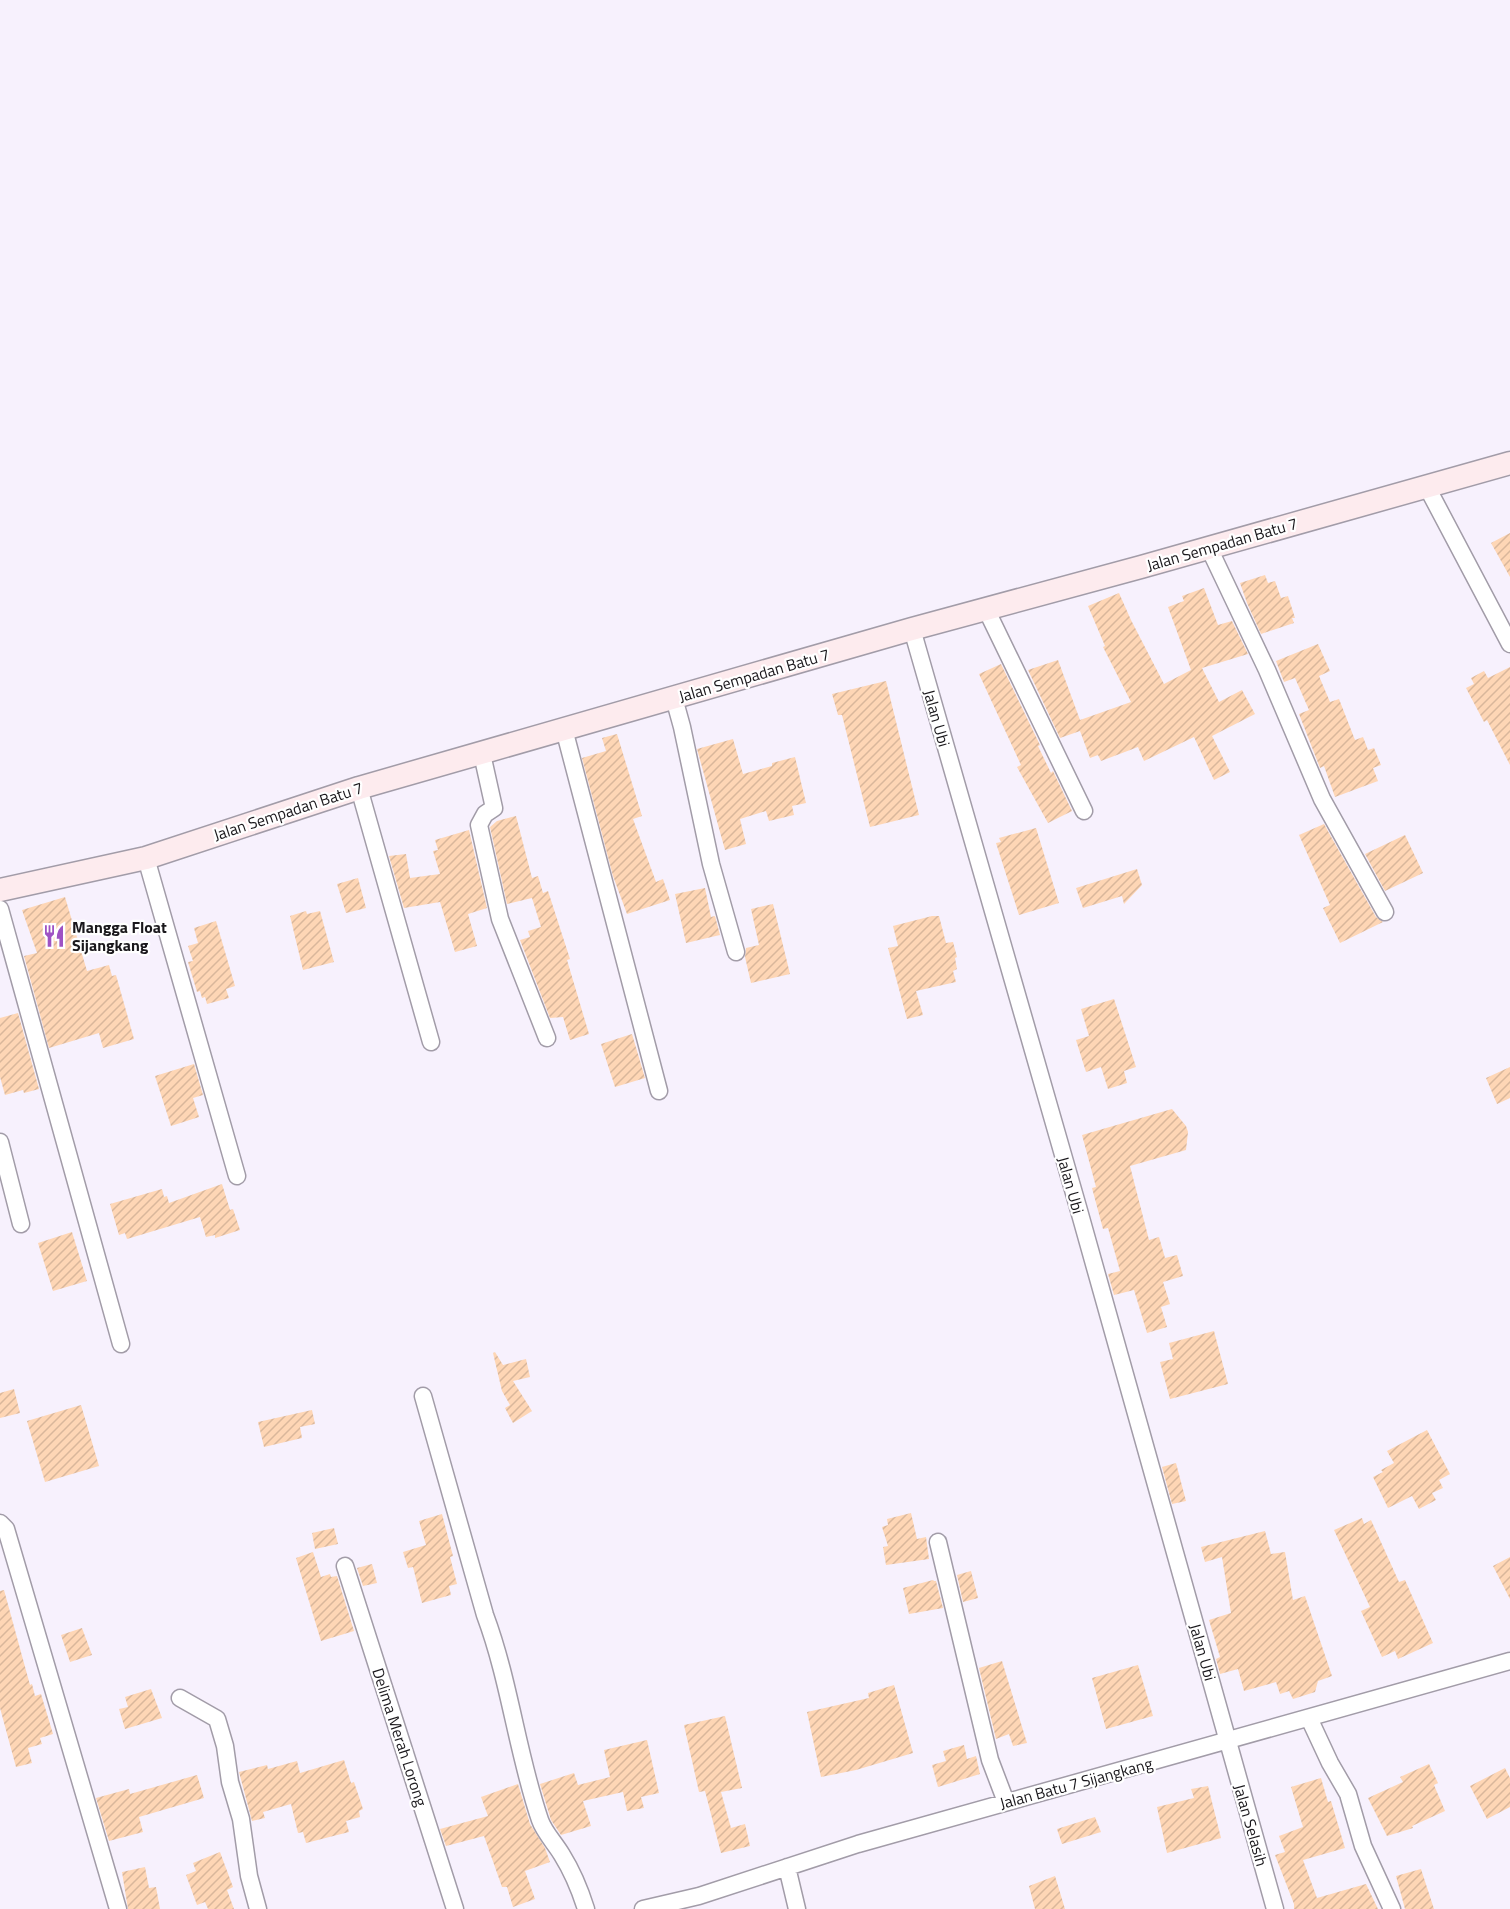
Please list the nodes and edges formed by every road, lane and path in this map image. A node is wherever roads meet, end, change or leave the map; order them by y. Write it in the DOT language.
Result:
graph roads {
  1 [pos="1510,463"];
  2 [pos="1427,487"];
  3 [pos="1209,548"];
  4 [pos="986,609"];
  5 [pos="912,629"];
  6 [pos="1510,644"];
  7 [pos="674,698"];
  8 [pos="564,729"];
  9 [pos="482,754"];
  10 [pos="359,788"];
  11 [pos="1084,810"];
  12 [pos="147,858"];
  13 [pos="0,890"];
  14 [pos="0,909"];
  15 [pos="1385,912"];
  16 [pos="736,952"];
  17 [pos="546,1038"];
  18 [pos="431,1042"];
  19 [pos="659,1091"];
  20 [pos="0,1142"];
  21 [pos="237,1176"];
  22 [pos="21,1224"];
  23 [pos="121,1344"];
  24 [pos="423,1396"];
  25 [pos="0,1523"];
  26 [pos="938,1542"];
  27 [pos="345,1566"];
  28 [pos="1510,1661"];
  29 [pos="180,1698"];
  30 [pos="1309,1718"];
  31 [pos="1228,1741"];
  32 [pos="1005,1802"];
  33 [pos="787,1867"];
  34 [pos="672,1906"];
  35 [pos="118,1909"];
  36 [pos="258,1909"];
  37 [pos="455,1909"];
  38 [pos="586,1909"];
  39 [pos="643,1909"];
  40 [pos="797,1909"];
  41 [pos="1275,1909"];
  42 [pos="1392,1909"];
  1 -- 2 [label="street, Jalan Sempadan Batu 7"];
  2 -- 3 [label="street, Jalan Sempadan Batu 7"];
  2 -- 6 [label="street"];
  3 -- 4 [label="street, Jalan Sempadan Batu 7"];
  3 -- 15 [label="street"];
  4 -- 5 [label="street, Jalan Sempadan Batu 7"];
  4 -- 11 [label="street"];
  5 -- 7 [label="street, Jalan Sempadan Batu 7"];
  5 -- 31 [label="street, Jalan Ubi"];
  7 -- 8 [label="street, Jalan Sempadan Batu 7"];
  7 -- 16 [label="street"];
  8 -- 9 [label="street, Jalan Sempadan Batu 7"];
  8 -- 19 [label="street"];
  9 -- 10 [label="street, Jalan Sempadan Batu 7"];
  9 -- 17 [label="street"];
  10 -- 12 [label="street, Jalan Sempadan Batu 7"];
  10 -- 18 [label="street"];
  12 -- 13 [label="street, Jalan Sempadan Batu 7"];
  12 -- 21 [label="street"];
  14 -- 23 [label="street"];
  20 -- 22 [label="street"];
  24 -- 38 [label="street"];
  25 -- 35 [label="street"];
  26 -- 32 [label="street"];
  27 -- 37 [label="street, Delima Merah Lorong"];
  28 -- 30 [label="street, Jalan Batu 7 Sijangkang"];
  29 -- 36 [label="street"];
  30 -- 31 [label="street, Jalan Batu 7 Sijangkang"];
  30 -- 42 [label="street"];
  31 -- 32 [label="street, Jalan Batu 7 Sijangkang"];
  31 -- 41 [label="street, Jalan Selasih"];
  32 -- 33 [label="street, Jalan Batu 7 Sijangkang"];
  33 -- 34 [label="street, Jalan Batu 7 Sijangkang"];
  33 -- 40 [label="street"];
  34 -- 39 [label="street, Jalan Batu 7 Sijangkang"];
}
